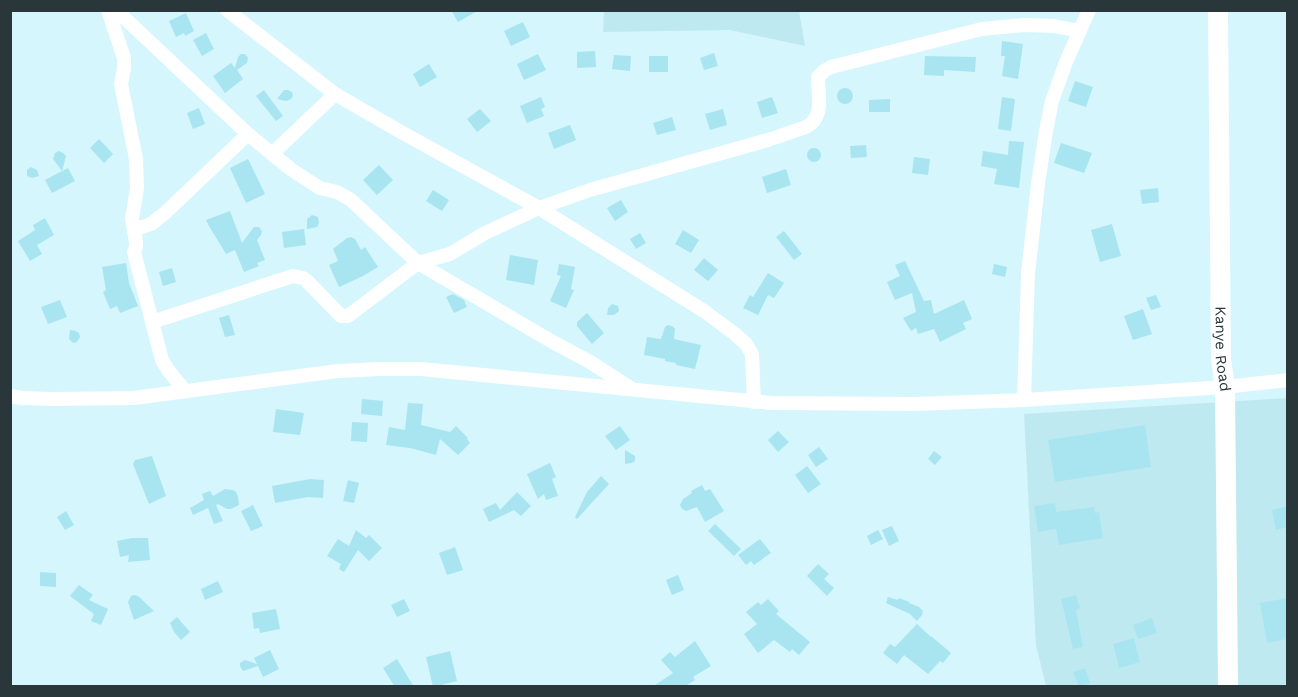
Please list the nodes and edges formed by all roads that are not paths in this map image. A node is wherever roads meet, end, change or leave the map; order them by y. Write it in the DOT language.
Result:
graph roads {
  1 [pos="108,10"];
  2 [pos="116,10"];
  3 [pos="227,10"];
  4 [pos="1089,10"];
  5 [pos="1218,10"];
  6 [pos="1080,31"];
  7 [pos="336,94"];
  8 [pos="248,134"];
  9 [pos="272,154"];
  10 [pos="539,207"];
  11 [pos="134,230"];
  12 [pos="418,263"];
  13 [pos="152,322"];
  14 [pos="1287,380"];
  15 [pos="1225,387"];
  16 [pos="634,390"];
  17 [pos="185,391"];
  18 [pos="10,396"];
  19 [pos="1024,400"];
  20 [pos="754,402"];
  21 [pos="1228,687"];
  1 -- 11 [label="street"];
  2 -- 8 [label="street"];
  3 -- 7 [label="street"];
  4 -- 6 [label="street"];
  5 -- 15 [label="main road, Kanye Road"];
  6 -- 10 [label="street"];
  6 -- 19 [label="street"];
  7 -- 9 [label="street"];
  7 -- 10 [label="street"];
  8 -- 9 [label="street"];
  8 -- 11 [label="street"];
  9 -- 12 [label="street"];
  10 -- 12 [label="street"];
  10 -- 20 [label="street"];
  11 -- 13 [label="street"];
  12 -- 13 [label="street"];
  12 -- 16 [label="street"];
  13 -- 17 [label="street"];
  14 -- 15 [label="street"];
  15 -- 19 [label="street"];
  15 -- 21 [label="main road, Kanye Road"];
  16 -- 17 [label="street"];
  16 -- 20 [label="street"];
  17 -- 18 [label="street"];
  19 -- 20 [label="street"];
}
